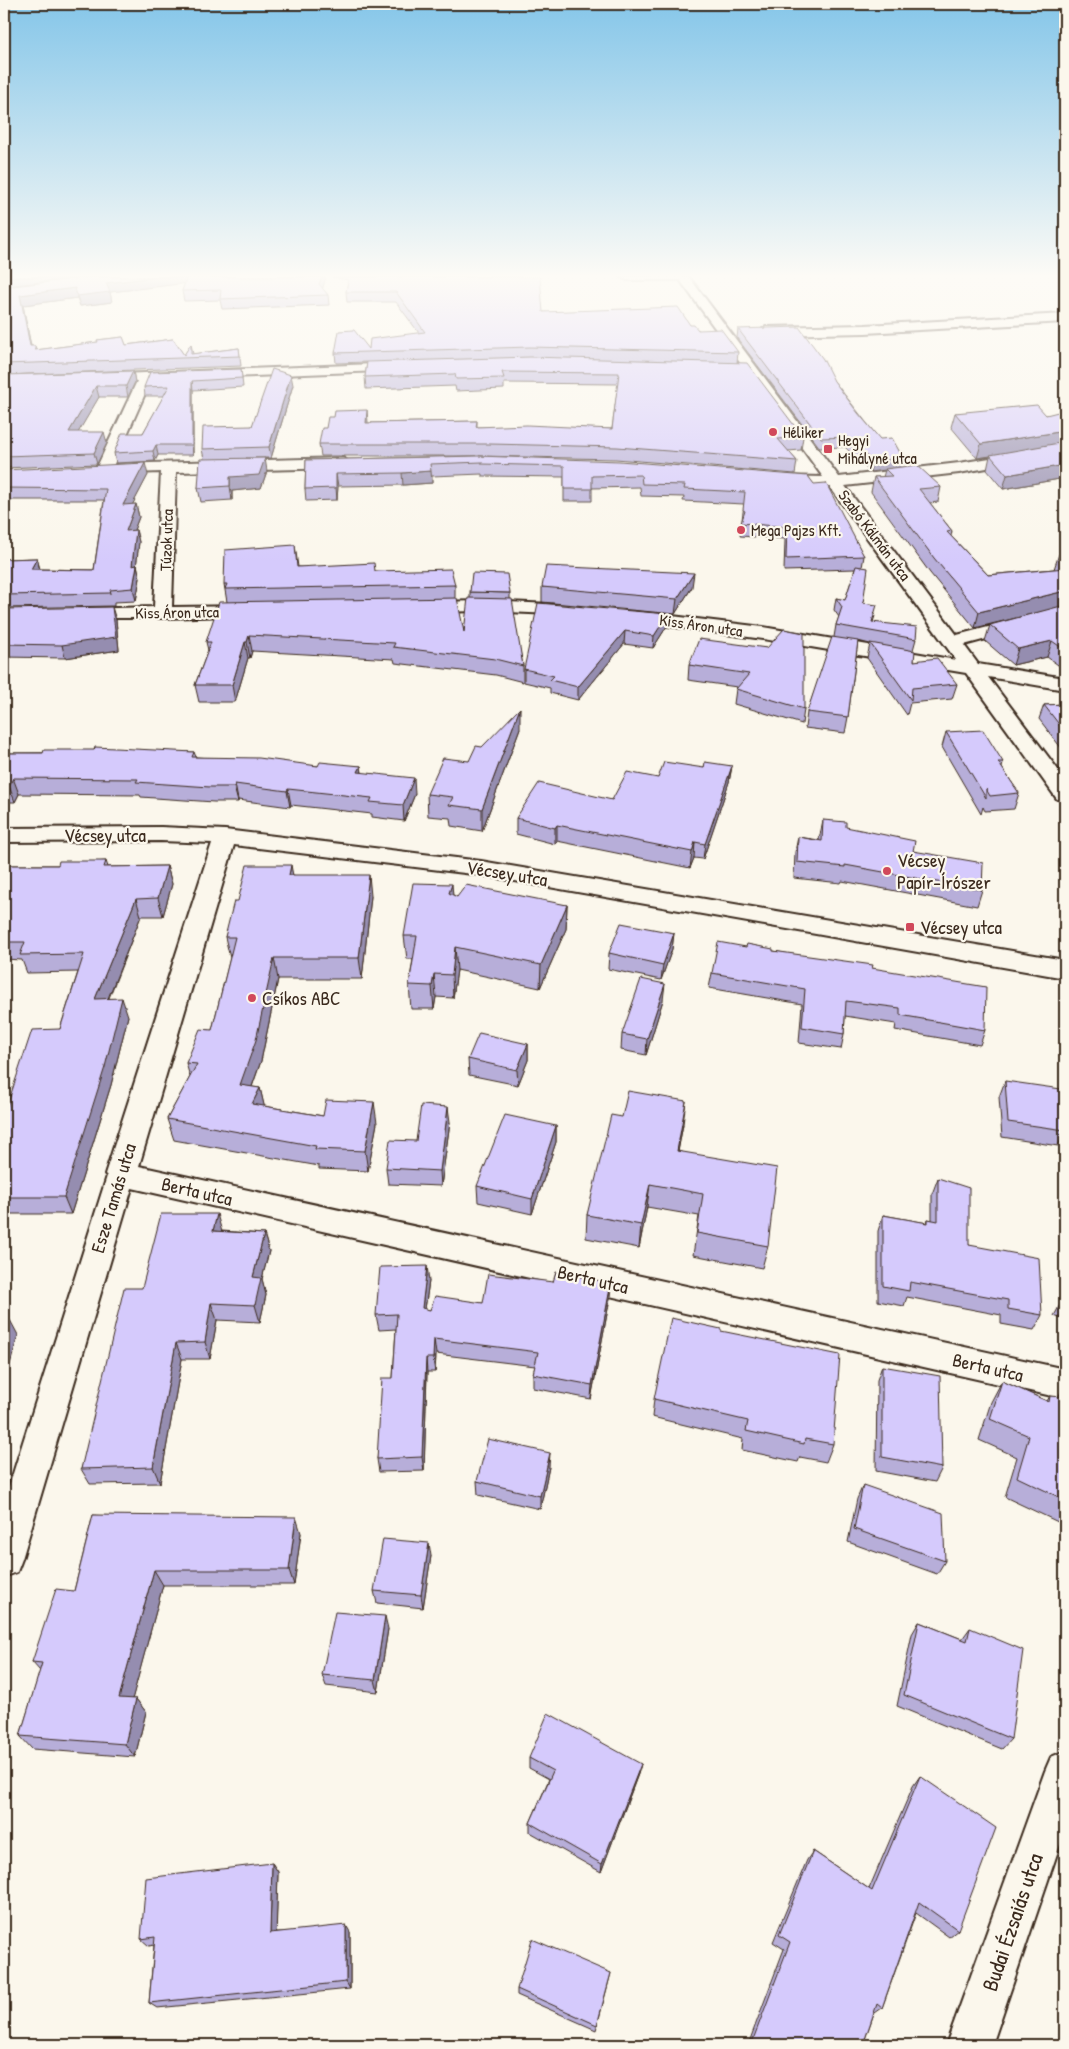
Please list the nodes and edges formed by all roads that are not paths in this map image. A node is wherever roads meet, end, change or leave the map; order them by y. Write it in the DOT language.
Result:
graph roads {
  1 [pos="237,373"];
  2 [pos="755,373"];
  3 [pos="146,376"];
  4 [pos="80,378"];
  5 [pos="1065,450"];
  6 [pos="360,463"];
  7 [pos="169,466"];
  8 [pos="104,469"];
  9 [pos="86,470"];
  10 [pos="766,479"];
  11 [pos="836,482"];
  12 [pos="408,608"];
  13 [pos="271,610"];
  14 [pos="590,612"];
  15 [pos="1065,612"];
  16 [pos="163,613"];
  17 [pos="64,614"];
  18 [pos="617,614"];
  19 [pos="954,642"];
  20 [pos="974,668"];
  21 [pos="1065,684"];
  22 [pos="1065,794"];
  23 [pos="4,835"];
  24 [pos="225,837"];
  25 [pos="1065,958"];
  26 [pos="1029,963"];
  27 [pos="1065,969"];
  28 [pos="120,1174"];
  29 [pos="1065,1384"];
  30 [pos="4,1559"];
  31 [pos="1065,1771"];
  32 [pos="969,2045"];
  1 -- 3 [label="street"];
  2 -- 11 [label="street, Szabó Kálmán utca"];
  3 -- 4 [label="street"];
  3 -- 8 [label="street"];
  5 -- 11 [label="street"];
  6 -- 7 [label="street"];
  7 -- 8 [label="street"];
  7 -- 16 [label="street, Túzok utca"];
  8 -- 9 [label="street"];
  10 -- 11 [label="street"];
  11 -- 19 [label="street, Szabó Kálmán utca"];
  12 -- 14 [label="street"];
  13 -- 16 [label="street, Kiss Áron utca"];
  15 -- 19 [label="street"];
  16 -- 17 [label="street, Kiss Áron utca"];
  18 -- 20 [label="street, Kiss Áron utca"];
  19 -- 20 [label="street, Szabó Kálmán utca"];
  20 -- 21 [label="street, Kiss Áron utca"];
  20 -- 22 [label="street, Szabó Kálmán utca"];
  23 -- 24 [label="street, Vécsey utca"];
  24 -- 26 [label="street, Vécsey utca"];
  24 -- 28 [label="street, Esze Tamás utca"];
  25 -- 26 [label="street"];
  26 -- 27 [label="street, Vécsey utca"];
  28 -- 29 [label="street, Berta utca"];
  28 -- 30 [label="street, Esze Tamás utca"];
  31 -- 32 [label="street, Budai Ézsaiás utca"];
}
